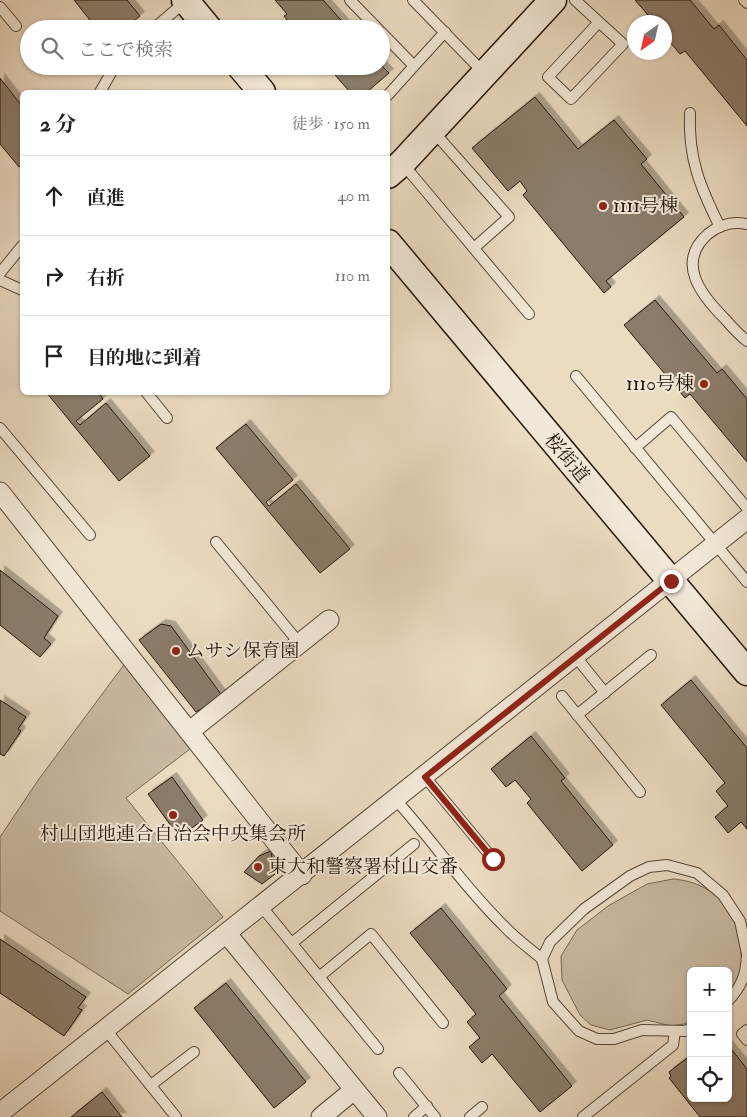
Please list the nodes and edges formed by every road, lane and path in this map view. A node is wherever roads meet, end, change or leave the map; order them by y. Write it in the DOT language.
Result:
graph roads {
  1 [pos="350,0"];
  2 [pos="413,0"];
  3 [pos="554,0"];
  4 [pos="575,0"];
  5 [pos="744,0"];
  6 [pos="185,1"];
  7 [pos="747,3"];
  8 [pos="0,8"];
  9 [pos="163,20"];
  10 [pos="201,20"];
  11 [pos="369,20"];
  12 [pos="599,22"];
  13 [pos="16,26"];
  14 [pos="444,32"];
  15 [pos="390,41"];
  16 [pos="414,66"];
  17 [pos="485,74"];
  18 [pos="110,75"];
  19 [pos="248,75"];
  20 [pos="101,90"];
  21 [pos="260,90"];
  22 [pos="390,94"];
  23 [pos="690,113"];
  24 [pos="433,130"];
  25 [pos="395,169"];
  26 [pos="747,224"];
  27 [pos="720,227"];
  28 [pos="390,245"];
  29 [pos="20,248"];
  30 [pos="474,248"];
  31 [pos="0,273"];
  32 [pos="0,280"];
  33 [pos="20,289"];
  34 [pos="529,314"];
  35 [pos="747,341"];
  36 [pos="576,376"];
  37 [pos="148,395"];
  38 [pos="167,418"];
  39 [pos="0,428"];
  40 [pos="635,448"];
  41 [pos="0,492"];
  42 [pos="747,508"];
  43 [pos="747,519"];
  44 [pos="90,535"];
  45 [pos="216,542"];
  46 [pos="716,545"];
  47 [pos="671,581"];
  48 [pos="747,582"];
  49 [pos="329,620"];
  50 [pos="300,644"];
  51 [pos="651,655"];
  52 [pos="576,657"];
  53 [pos="747,672"];
  54 [pos="605,693"];
  55 [pos="562,696"];
  56 [pos="577,716"];
  57 [pos="190,732"];
  58 [pos="425,777"];
  59 [pos="640,792"];
  60 [pos="396,800"];
  61 [pos="414,844"];
  62 [pos="493,859"];
  63 [pos="302,875"];
  64 [pos="262,907"];
  65 [pos="227,934"];
  66 [pos="292,944"];
  67 [pos="747,954"];
  68 [pos="542,959"];
  69 [pos="319,977"];
  70 [pos="732,997"];
  71 [pos="443,1022"];
  72 [pos="687,1029"];
  73 [pos="106,1030"];
  74 [pos="747,1030"];
  75 [pos="675,1031"];
  76 [pos="747,1040"];
  77 [pos="378,1049"];
  78 [pos="194,1052"];
  79 [pos="399,1072"];
  80 [pos="151,1085"];
  81 [pos="354,1090"];
  82 [pos="427,1106"];
  83 [pos="482,1107"];
  84 [pos="0,1113"];
  85 [pos="176,1117"];
  86 [pos="321,1117"];
  87 [pos="377,1117"];
  88 [pos="414,1117"];
  89 [pos="435,1117"];
  90 [pos="470,1117"];
  91 [pos="584,1117"];
  1 -- 11 [label="lane"];
  2 -- 14 [label="lane"];
  3 -- 17 [label="street"];
  4 -- 12 [label="lane"];
  5 -- 7 [label="lane"];
  6 -- 9 [label="lane"];
  6 -- 10 [label="street"];
  8 -- 13 [label="lane"];
  12 -- 12 [label="lane"];
  14 -- 16 [label="lane"];
  14 -- 17 [label="lane"];
  15 -- 16 [label="lane"];
  16 -- 22 [label="lane"];
  17 -- 24 [label="street"];
  18 -- 20 [label="lane"];
  19 -- 21 [label="street"];
  23 -- 27 [label="lane"];
  24 -- 25 [label="street"];
  24 -- 30 [label="lane"];
  25 -- 30 [label="lane"];
  26 -- 27 [label="lane"];
  27 -- 35 [label="lane"];
  28 -- 47 [label="street, 桜街道"];
  29 -- 31 [label="lane"];
  30 -- 34 [label="lane"];
  32 -- 33 [label="lane"];
  36 -- 40 [label="lane"];
  37 -- 38 [label="lane"];
  39 -- 44 [label="lane"];
  40 -- 42 [label="lane"];
  40 -- 46 [label="lane"];
  41 -- 57 [label="street"];
  43 -- 46 [label="street"];
  45 -- 50 [label="lane"];
  46 -- 47 [label="street"];
  46 -- 48 [label="lane"];
  47 -- 52 [label="street"];
  47 -- 53 [label="street, 桜街道"];
  49 -- 50 [label="street"];
  50 -- 57 [label="street"];
  51 -- 54 [label="lane"];
  52 -- 54 [label="lane"];
  52 -- 58 [label="street"];
  54 -- 56 [label="lane"];
  55 -- 56 [label="lane"];
  56 -- 59 [label="lane"];
  57 -- 63 [label="street"];
  58 -- 60 [label="street"];
  58 -- 62 [label="lane"];
  60 -- 63 [label="street"];
  60 -- 68 [label="lane"];
  61 -- 66 [label="lane"];
  63 -- 64 [label="street"];
  64 -- 65 [label="street"];
  64 -- 66 [label="lane"];
  65 -- 73 [label="street"];
  65 -- 81 [label="street"];
  66 -- 69 [label="lane"];
  67 -- 68 [label="lane"];
  67 -- 70 [label="lane"];
  68 -- 75 [label="lane"];
  69 -- 71 [label="lane"];
  69 -- 77 [label="lane"];
  72 -- 75 [label="lane"];
  73 -- 80 [label="lane"];
  73 -- 84 [label="street"];
  74 -- 76 [label="lane"];
  75 -- 91 [label="lane"];
  78 -- 80 [label="lane"];
  79 -- 82 [label="lane"];
  80 -- 85 [label="lane"];
  81 -- 86 [label="street"];
  81 -- 87 [label="street"];
  82 -- 88 [label="lane"];
  82 -- 89 [label="lane"];
  83 -- 90 [label="lane"];
}
